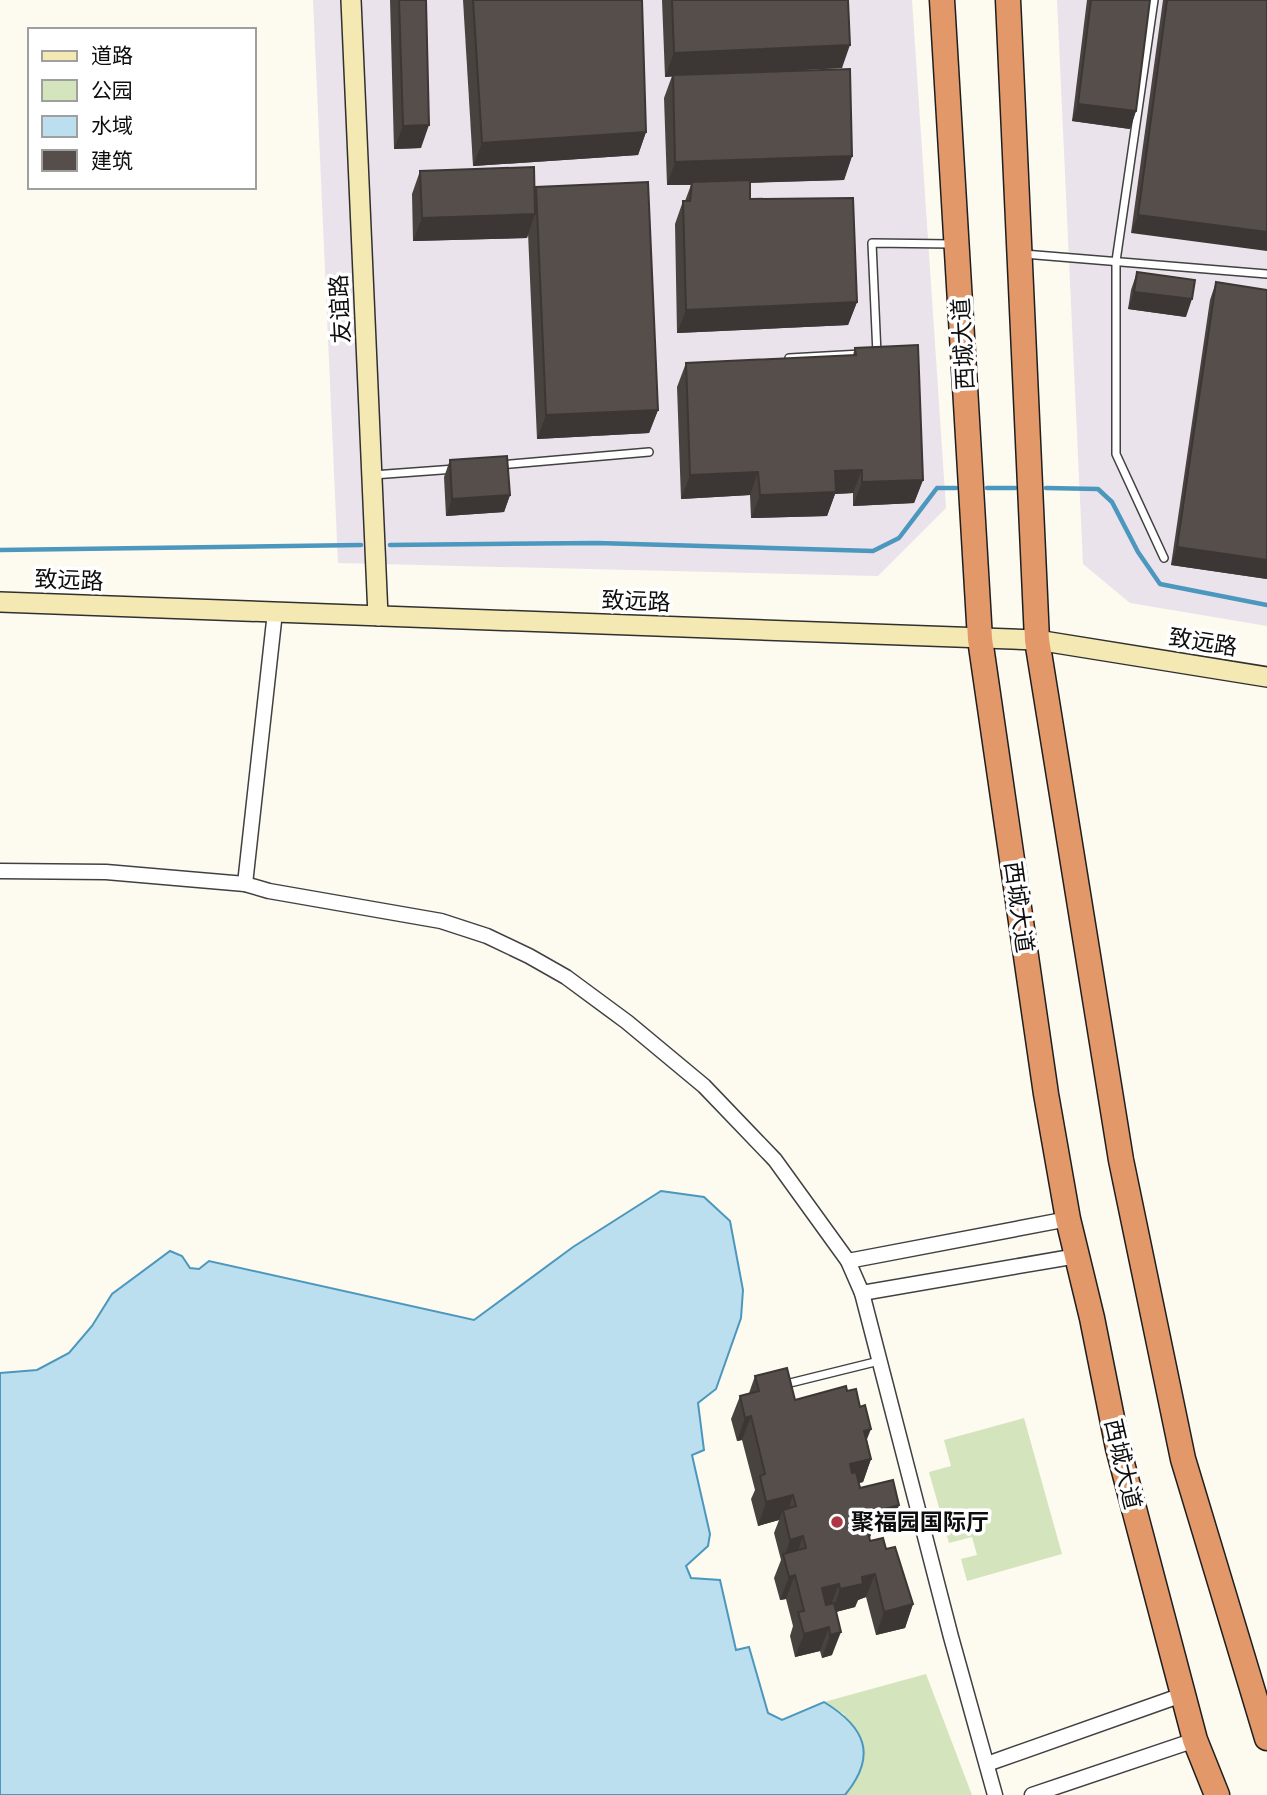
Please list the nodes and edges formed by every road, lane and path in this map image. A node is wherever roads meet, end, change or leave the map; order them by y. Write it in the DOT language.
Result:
graph roads {
  1 [pos="351,0"];
  2 [pos="942,0"];
  3 [pos="1008,0"];
  4 [pos="1154,0"];
  5 [pos="957,244"];
  6 [pos="1019,253"];
  7 [pos="1116,261"];
  8 [pos="1267,274"];
  9 [pos="789,358"];
  10 [pos="649,452"];
  11 [pos="497,465"];
  12 [pos="469,467"];
  13 [pos="372,475"];
  14 [pos="1164,558"];
  15 [pos="0,602"];
  16 [pos="275,612"];
  17 [pos="378,616"];
  18 [pos="980,639"];
  19 [pos="1037,640"];
  20 [pos="1267,677"];
  21 [pos="0,871"];
  22 [pos="245,884"];
  23 [pos="1068,1219"];
  24 [pos="1077,1256"];
  25 [pos="848,1261"];
  26 [pos="862,1293"];
  27 [pos="880,1361"];
  28 [pos="773,1387"];
  29 [pos="1182,1695"];
  30 [pos="1267,1738"];
  31 [pos="1195,1740"];
  32 [pos="987,1764"];
  33 [pos="995,1795"];
  34 [pos="1032,1795"];
  35 [pos="1217,1795"];
  1 -- 13 [label="main road, 友谊路"];
  2 -- 5 [label="highway, 西城大道"];
  3 -- 6 [label="highway"];
  4 -- 7 [label="lane"];
  5 -- 9 [label="lane"];
  5 -- 18 [label="highway, 西城大道"];
  6 -- 7 [label="lane"];
  6 -- 19 [label="highway"];
  7 -- 8 [label="lane"];
  7 -- 14 [label="lane"];
  10 -- 11 [label="lane"];
  12 -- 13 [label="lane"];
  13 -- 17 [label="main road, 友谊路"];
  15 -- 16 [label="main road, 致远路"];
  16 -- 17 [label="main road, 致远路"];
  16 -- 22 [label="street"];
  17 -- 18 [label="main road, 致远路"];
  18 -- 19 [label="main road, 致远路"];
  18 -- 23 [label="highway, 西城大道"];
  19 -- 20 [label="main road, 致远路"];
  19 -- 30 [label="highway"];
  21 -- 22 [label="street"];
  22 -- 25 [label="street"];
  23 -- 24 [label="highway, 西城大道"];
  23 -- 25 [label="street"];
  24 -- 26 [label="street"];
  24 -- 29 [label="highway, 西城大道"];
  25 -- 26 [label="street"];
  26 -- 27 [label="street"];
  27 -- 28 [label="lane"];
  27 -- 32 [label="street"];
  29 -- 31 [label="highway, 西城大道"];
  29 -- 32 [label="street"];
  31 -- 34 [label="street"];
  31 -- 35 [label="highway, 西城大道"];
  32 -- 33 [label="street"];
}
